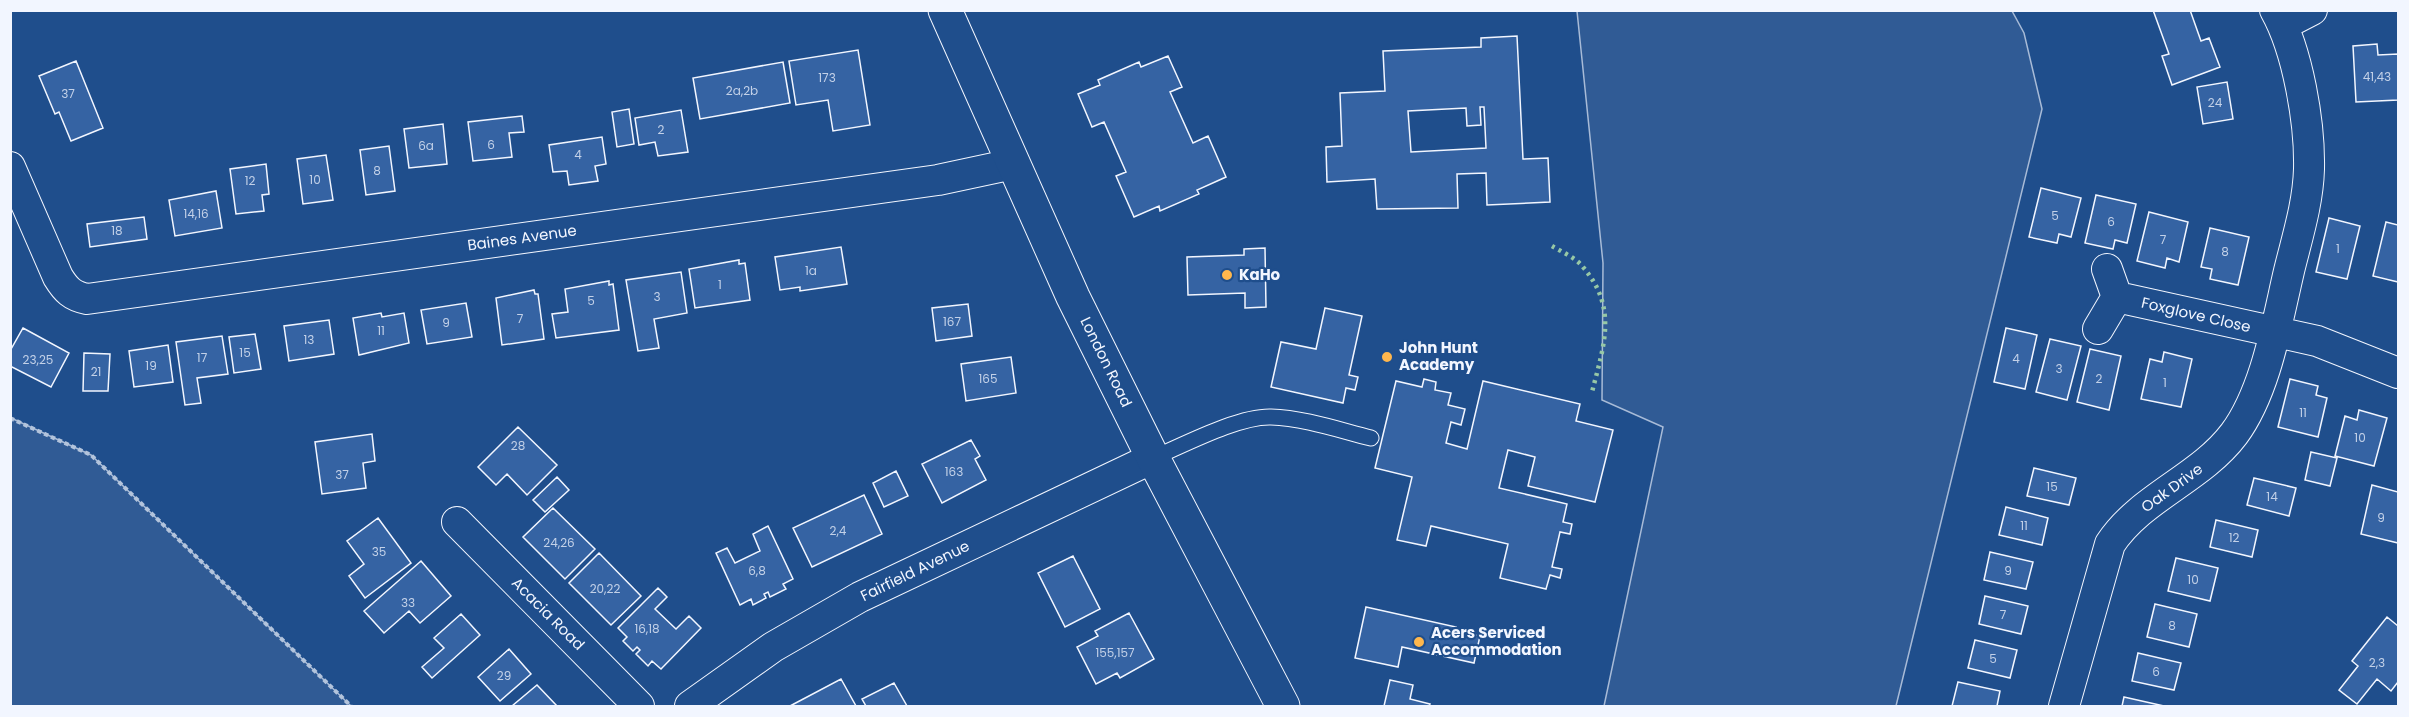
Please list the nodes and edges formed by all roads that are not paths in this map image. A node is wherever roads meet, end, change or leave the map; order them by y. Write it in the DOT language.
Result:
graph roads {
  1 [pos="2312,10"];
  2 [pos="946,11"];
  3 [pos="2279,18"];
  4 [pos="1013,164"];
  5 [pos="11,170"];
  6 [pos="2107,269"];
  7 [pos="2116,297"];
  8 [pos="2098,330"];
  9 [pos="2275,332"];
  10 [pos="2398,373"];
  11 [pos="1371,438"];
  12 [pos="1153,458"];
  13 [pos="458,522"];
  14 [pos="639,706"];
  15 [pos="690,706"];
  16 [pos="1283,706"];
  17 [pos="2064,706"];
  1 -- 3 [label="street"];
  2 -- 4 [label="main road, London Road"];
  3 -- 9 [label="street, Oak Drive"];
  4 -- 5 [label="street, Baines Avenue"];
  4 -- 12 [label="main road, London Road"];
  6 -- 7 [label="street"];
  7 -- 8 [label="street"];
  7 -- 9 [label="street, Foxglove Close"];
  9 -- 10 [label="street, Foxglove Close"];
  9 -- 17 [label="street, Oak Drive"];
  11 -- 12 [label="lane"];
  12 -- 15 [label="street, Fairfield Avenue"];
  12 -- 16 [label="main road, London Road"];
  13 -- 14 [label="street, Acacia Road"];
}
